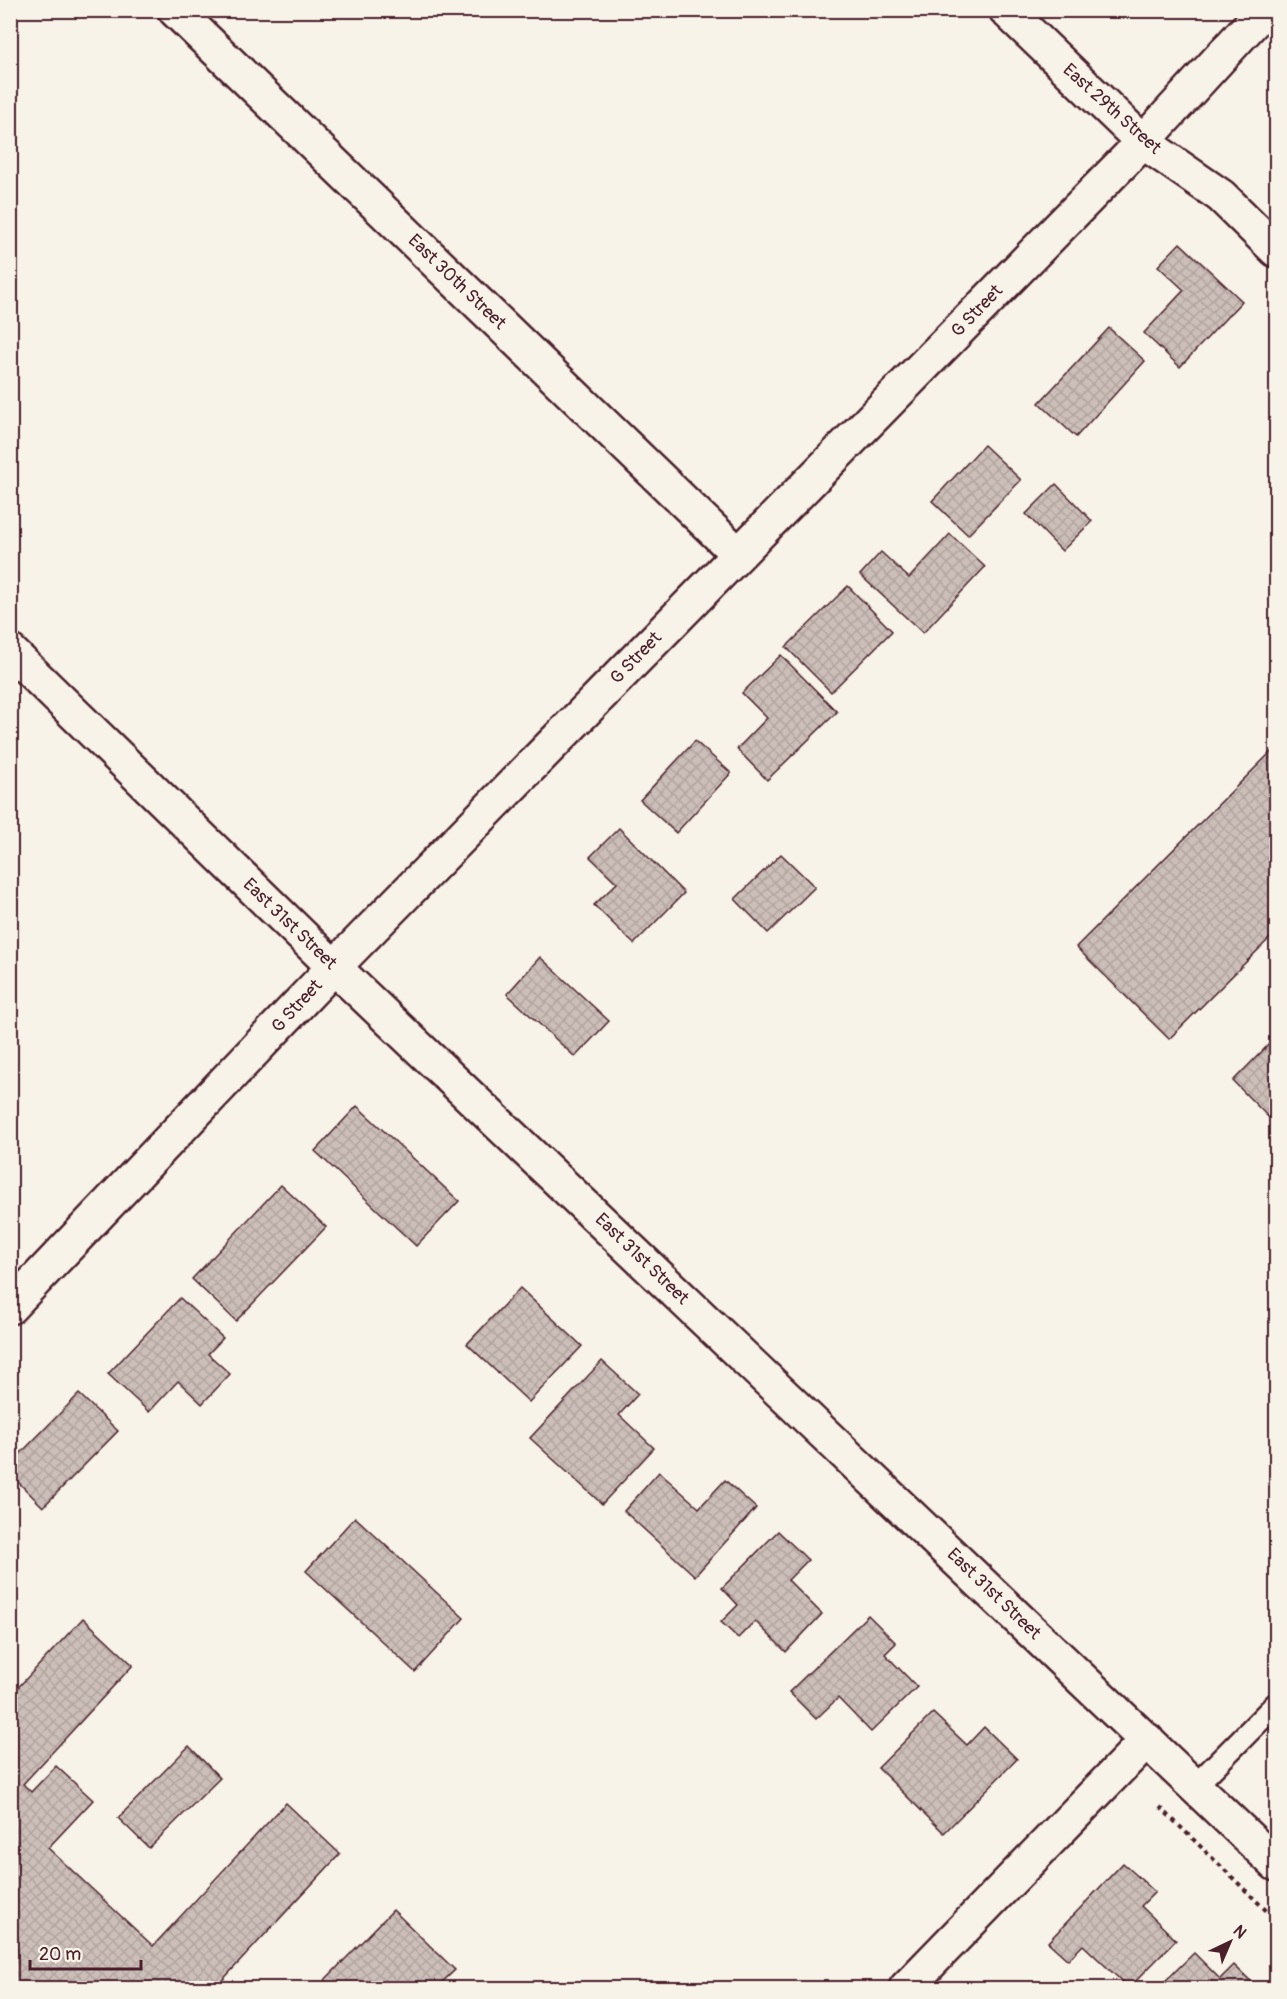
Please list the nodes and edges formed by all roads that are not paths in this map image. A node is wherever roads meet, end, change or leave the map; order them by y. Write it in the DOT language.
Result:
graph roads {
  1 [pos="175,10"];
  2 [pos="1006,10"];
  3 [pos="1263,10"];
  4 [pos="1143,142"];
  5 [pos="1276,250"];
  6 [pos="738,554"];
  7 [pos="10,651"];
  8 [pos="334,967"];
  9 [pos="10,1308"];
  10 [pos="1276,1704"];
  11 [pos="1146,1740"];
  12 [pos="1195,1786"];
  13 [pos="1276,1864"];
  14 [pos="906,1989"];
  1 -- 6 [label="street, East 30th Street"];
  2 -- 4 [label="street, East 29th Street"];
  3 -- 4 [label="street, G Street"];
  4 -- 5 [label="street, East 29th Street"];
  4 -- 6 [label="street, G Street"];
  6 -- 8 [label="street, G Street"];
  7 -- 8 [label="street, East 31st Street"];
  8 -- 9 [label="street, G Street"];
  8 -- 11 [label="street, East 31st Street"];
  10 -- 12 [label="lane"];
  11 -- 12 [label="street, East 31st Street"];
  11 -- 14 [label="street"];
  12 -- 13 [label="street, East 31st Street"];
}
